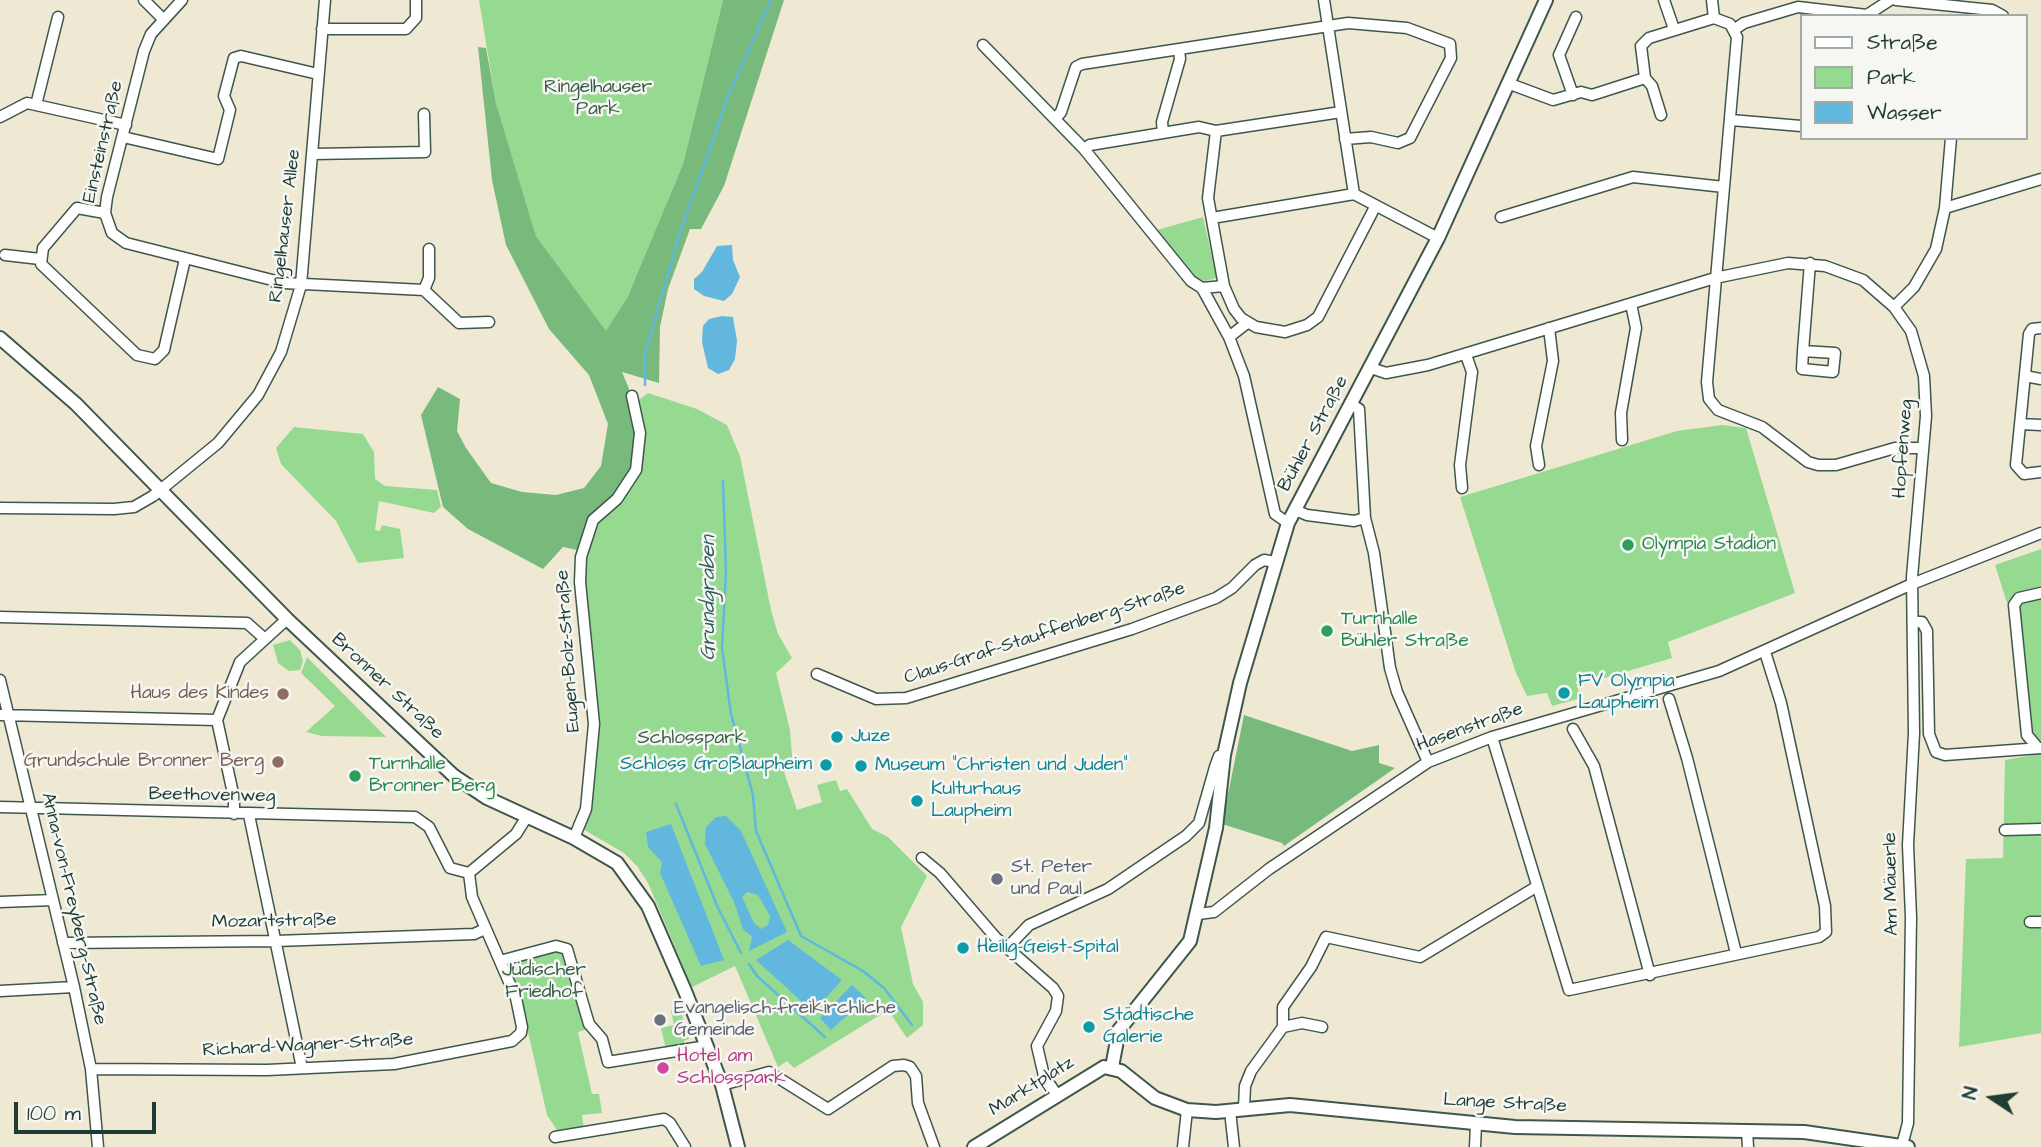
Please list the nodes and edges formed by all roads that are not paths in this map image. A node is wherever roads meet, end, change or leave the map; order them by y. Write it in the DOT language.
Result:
graph roads {
  1 [pos="144,0"];
  2 [pos="182,0"];
  3 [pos="325,0"];
  4 [pos="416,0"];
  5 [pos="1324,0"];
  6 [pos="1546,0"];
  7 [pos="1664,0"];
  8 [pos="1712,0"];
  9 [pos="1890,0"];
  10 [pos="1896,0"];
  11 [pos="1798,3"];
  12 [pos="1866,14"];
  13 [pos="1873,14"];
  14 [pos="1999,14"];
  15 [pos="58,17"];
  16 [pos="1576,17"];
  17 [pos="1714,18"];
  18 [pos="163,19"];
  19 [pos="1328,26"];
  20 [pos="322,29"];
  21 [pos="1674,29"];
  22 [pos="1735,29"];
  23 [pos="983,45"];
  24 [pos="1179,49"];
  25 [pos="318,74"];
  26 [pos="1646,78"];
  27 [pos="1510,84"];
  28 [pos="1573,94"];
  29 [pos="36,105"];
  30 [pos="1341,112"];
  31 [pos="424,114"];
  32 [pos="1661,115"];
  33 [pos="0,117"];
  34 [pos="1056,118"];
  35 [pos="1731,120"];
  36 [pos="126,125"];
  37 [pos="1800,126"];
  38 [pos="1216,131"];
  39 [pos="1163,133"];
  40 [pos="123,138"];
  41 [pos="1345,139"];
  42 [pos="1951,140"];
  43 [pos="1084,149"];
  44 [pos="313,154"];
  45 [pos="2041,179"];
  46 [pos="1724,187"];
  47 [pos="1354,194"];
  48 [pos="1375,208"];
  49 [pos="1945,208"];
  50 [pos="105,213"];
  51 [pos="1501,217"];
  52 [pos="1212,218"];
  53 [pos="1438,238"];
  54 [pos="429,249"];
  55 [pos="5,255"];
  56 [pos="40,259"];
  57 [pos="185,259"];
  58 [pos="1810,263"];
  59 [pos="1715,278"];
  60 [pos="301,285"];
  61 [pos="1224,286"];
  62 [pos="1202,288"];
  63 [pos="424,290"];
  64 [pos="1631,304"];
  65 [pos="1894,307"];
  66 [pos="489,322"];
  67 [pos="1247,323"];
  68 [pos="1549,328"];
  69 [pos="2041,328"];
  70 [pos="1228,337"];
  71 [pos="0,338"];
  72 [pos="1803,351"];
  73 [pos="1466,355"];
  74 [pos="1371,368"];
  75 [pos="2025,376"];
  76 [pos="2041,379"];
  77 [pos="632,396"];
  78 [pos="1352,405"];
  79 [pos="2021,424"];
  80 [pos="2041,425"];
  81 [pos="1622,440"];
  82 [pos="1923,448"];
  83 [pos="1539,465"];
  84 [pos="2041,472"];
  85 [pos="1462,488"];
  86 [pos="159,491"];
  87 [pos="0,508"];
  88 [pos="1295,510"];
  89 [pos="1365,518"];
  90 [pos="1288,523"];
  91 [pos="2041,533"];
  92 [pos="1275,562"];
  93 [pos="1912,584"];
  94 [pos="2041,593"];
  95 [pos="0,617"];
  96 [pos="287,619"];
  97 [pos="1913,622"];
  98 [pos="265,639"];
  99 [pos="1765,652"];
  100 [pos="817,674"];
  101 [pos="0,680"];
  102 [pos="1669,699"];
  103 [pos="4,715"];
  104 [pos="217,720"];
  105 [pos="1573,729"];
  106 [pos="1492,737"];
  107 [pos="2040,748"];
  108 [pos="1224,755"];
  109 [pos="1428,762"];
  110 [pos="0,807"];
  111 [pos="32,808"];
  112 [pos="234,814"];
  113 [pos="249,815"];
  114 [pos="526,818"];
  115 [pos="2041,829"];
  116 [pos="2005,830"];
  117 [pos="574,838"];
  118 [pos="922,858"];
  119 [pos="469,873"];
  120 [pos="1536,887"];
  121 [pos="53,900"];
  122 [pos="0,902"];
  123 [pos="1198,914"];
  124 [pos="485,929"];
  125 [pos="276,941"];
  126 [pos="63,943"];
  127 [pos="1008,947"];
  128 [pos="1736,953"];
  129 [pos="500,961"];
  130 [pos="1650,975"];
  131 [pos="74,987"];
  132 [pos="0,991"];
  133 [pos="1283,1027"];
  134 [pos="1322,1027"];
  135 [pos="707,1046"];
  136 [pos="302,1068"];
  137 [pos="1112,1068"];
  138 [pos="91,1069"];
  139 [pos="722,1085"];
  140 [pos="1057,1095"];
  141 [pos="1244,1108"];
  142 [pos="1186,1110"];
  143 [pos="1230,1111"];
  144 [pos="1476,1124"];
  145 [pos="1747,1131"];
  146 [pos="555,1137"];
  147 [pos="1905,1146"];
  148 [pos="98,1147"];
  149 [pos="685,1147"];
  150 [pos="738,1147"];
  151 [pos="934,1147"];
  152 [pos="974,1147"];
  153 [pos="1183,1147"];
  154 [pos="1234,1147"];
  155 [pos="1475,1147"];
  156 [pos="1748,1147"];
  1 -- 18 [label="street"];
  2 -- 18 [label="street, Einsteinstraße"];
  3 -- 20 [label="street, Ringelhauser Allee"];
  4 -- 20 [label="street"];
  5 -- 19 [label="street"];
  6 -- 27 [label="street, Bühler Straße"];
  7 -- 21 [label="street"];
  8 -- 17 [label="street"];
  9 -- 13 [label="street"];
  10 -- 14 [label="street"];
  11 -- 12 [label="street"];
  11 -- 22 [label="street"];
  15 -- 29 [label="street"];
  16 -- 28 [label="street"];
  17 -- 21 [label="street"];
  17 -- 22 [label="street"];
  18 -- 36 [label="street, Einsteinstraße"];
  19 -- 24 [label="street"];
  19 -- 30 [label="street"];
  19 -- 41 [label="street"];
  20 -- 25 [label="street, Ringelhauser Allee"];
  21 -- 26 [label="street"];
  22 -- 35 [label="street"];
  23 -- 34 [label="street"];
  24 -- 34 [label="street"];
  24 -- 39 [label="street"];
  25 -- 40 [label="street"];
  25 -- 44 [label="street, Ringelhauser Allee"];
  26 -- 28 [label="street"];
  26 -- 32 [label="street"];
  27 -- 28 [label="street"];
  27 -- 53 [label="street, Bühler Straße"];
  29 -- 33 [label="street"];
  29 -- 36 [label="street"];
  30 -- 38 [label="street"];
  30 -- 41 [label="street"];
  31 -- 44 [label="street"];
  34 -- 43 [label="street"];
  35 -- 37 [label="street"];
  35 -- 46 [label="street"];
  36 -- 40 [label="street, Einsteinstraße"];
  38 -- 39 [label="street"];
  38 -- 52 [label="street"];
  39 -- 43 [label="street"];
  40 -- 50 [label="street, Einsteinstraße"];
  41 -- 47 [label="street"];
  42 -- 49 [label="street"];
  43 -- 62 [label="street"];
  44 -- 60 [label="street, Ringelhauser Allee"];
  45 -- 49 [label="street"];
  46 -- 51 [label="street"];
  46 -- 59 [label="street"];
  47 -- 48 [label="street"];
  47 -- 52 [label="street"];
  48 -- 53 [label="street"];
  48 -- 67 [label="street"];
  49 -- 65 [label="street"];
  50 -- 56 [label="street"];
  50 -- 57 [label="street, Einsteinstraße"];
  52 -- 61 [label="street"];
  53 -- 74 [label="street, Bühler Straße"];
  54 -- 63 [label="street"];
  55 -- 56 [label="street"];
  56 -- 57 [label="street"];
  57 -- 60 [label="street, Einsteinstraße"];
  58 -- 59 [label="street, Hopfenweg"];
  58 -- 65 [label="street, Hopfenweg"];
  58 -- 72 [label="street"];
  59 -- 64 [label="street, Hopfenweg"];
  59 -- 82 [label="street"];
  60 -- 63 [label="street, Einsteinstraße"];
  60 -- 86 [label="street, Ringelhauser Allee"];
  61 -- 62 [label="street"];
  61 -- 67 [label="street"];
  62 -- 70 [label="street"];
  63 -- 66 [label="street"];
  64 -- 68 [label="street, Hopfenweg"];
  64 -- 81 [label="street"];
  65 -- 82 [label="street, Hopfenweg"];
  67 -- 70 [label="street"];
  68 -- 73 [label="street, Hopfenweg"];
  68 -- 83 [label="street"];
  69 -- 75 [label="street"];
  70 -- 90 [label="street"];
  71 -- 86 [label="street, Bronner Straße"];
  73 -- 74 [label="street, Hopfenweg"];
  73 -- 85 [label="street"];
  74 -- 78 [label="street, Bühler Straße"];
  75 -- 76 [label="street"];
  75 -- 79 [label="street"];
  77 -- 117 [label="street, Eugen-Bolz-Straße"];
  78 -- 88 [label="street, Bühler Straße"];
  78 -- 89 [label="street"];
  79 -- 80 [label="street"];
  79 -- 84 [label="street"];
  82 -- 93 [label="street, Hopfenweg"];
  86 -- 87 [label="street, Ringelhauser Allee"];
  86 -- 96 [label="street, Bronner Straße"];
  88 -- 89 [label="street"];
  88 -- 90 [label="street, Bühler Straße"];
  89 -- 109 [label="street"];
  90 -- 92 [label="street, Bühler Straße"];
  91 -- 93 [label="street, Hasenstraße"];
  92 -- 100 [label="street, Claus-Graf-Stauffenberg-Straße"];
  92 -- 108 [label="street, Bühler Straße"];
  93 -- 97 [label="street, Am Mäuerle"];
  93 -- 99 [label="street, Hasenstraße"];
  94 -- 107 [label="street"];
  95 -- 98 [label="street"];
  96 -- 98 [label="street"];
  96 -- 114 [label="street, Bronner Straße"];
  97 -- 107 [label="street, Am Mäuerle"];
  97 -- 147 [label="street, Am Mäuerle"];
  98 -- 104 [label="street"];
  99 -- 106 [label="street, Hasenstraße"];
  99 -- 128 [label="street"];
  101 -- 103 [label="street, Anna-von-Freyberg-Straße"];
  102 -- 128 [label="street"];
  103 -- 104 [label="street"];
  103 -- 111 [label="street, Anna-von-Freyberg-Straße"];
  104 -- 112 [label="street"];
  105 -- 130 [label="street"];
  106 -- 109 [label="street, Hasenstraße"];
  106 -- 120 [label="street"];
  108 -- 123 [label="street, Bühler Straße"];
  108 -- 127 [label="street"];
  109 -- 123 [label="street, Hasenstraße"];
  110 -- 111 [label="street, Beethovenweg"];
  111 -- 112 [label="street, Beethovenweg"];
  111 -- 121 [label="street, Anna-von-Freyberg-Straße"];
  112 -- 113 [label="street, Beethovenweg"];
  113 -- 119 [label="street, Beethovenweg"];
  113 -- 125 [label="street"];
  114 -- 117 [label="street, Bronner Straße"];
  114 -- 119 [label="street"];
  115 -- 116 [label="street"];
  117 -- 135 [label="street, Bronner Straße"];
  118 -- 127 [label="street"];
  119 -- 124 [label="street"];
  120 -- 130 [label="street"];
  120 -- 133 [label="street"];
  121 -- 122 [label="street"];
  121 -- 126 [label="street, Anna-von-Freyberg-Straße"];
  123 -- 137 [label="street"];
  124 -- 125 [label="street, Mozartstraße"];
  124 -- 129 [label="street"];
  125 -- 126 [label="street, Mozartstraße"];
  125 -- 136 [label="street"];
  126 -- 131 [label="street, Anna-von-Freyberg-Straße"];
  127 -- 140 [label="street"];
  128 -- 130 [label="street"];
  129 -- 135 [label="street"];
  129 -- 136 [label="street, Richard-Wagner-Straße"];
  131 -- 132 [label="street"];
  131 -- 138 [label="street, Anna-von-Freyberg-Straße"];
  133 -- 134 [label="street"];
  133 -- 141 [label="street"];
  135 -- 139 [label="street, Bronner Straße"];
  136 -- 138 [label="street, Richard-Wagner-Straße"];
  137 -- 140 [label="street, Marktplatz"];
  137 -- 142 [label="street, Lange Straße"];
  138 -- 148 [label="street, Anna-von-Freyberg-Straße"];
  139 -- 150 [label="street, Bronner Straße"];
  139 -- 151 [label="street"];
  140 -- 152 [label="street, Marktplatz"];
  141 -- 143 [label="street, Lange Straße"];
  141 -- 144 [label="street, Lange Straße"];
  142 -- 143 [label="street, Lange Straße"];
  142 -- 153 [label="street"];
  143 -- 154 [label="street"];
  144 -- 145 [label="street, Lange Straße"];
  144 -- 155 [label="street"];
  145 -- 147 [label="street, Lange Straße"];
  145 -- 156 [label="street"];
  146 -- 149 [label="street"];
}
